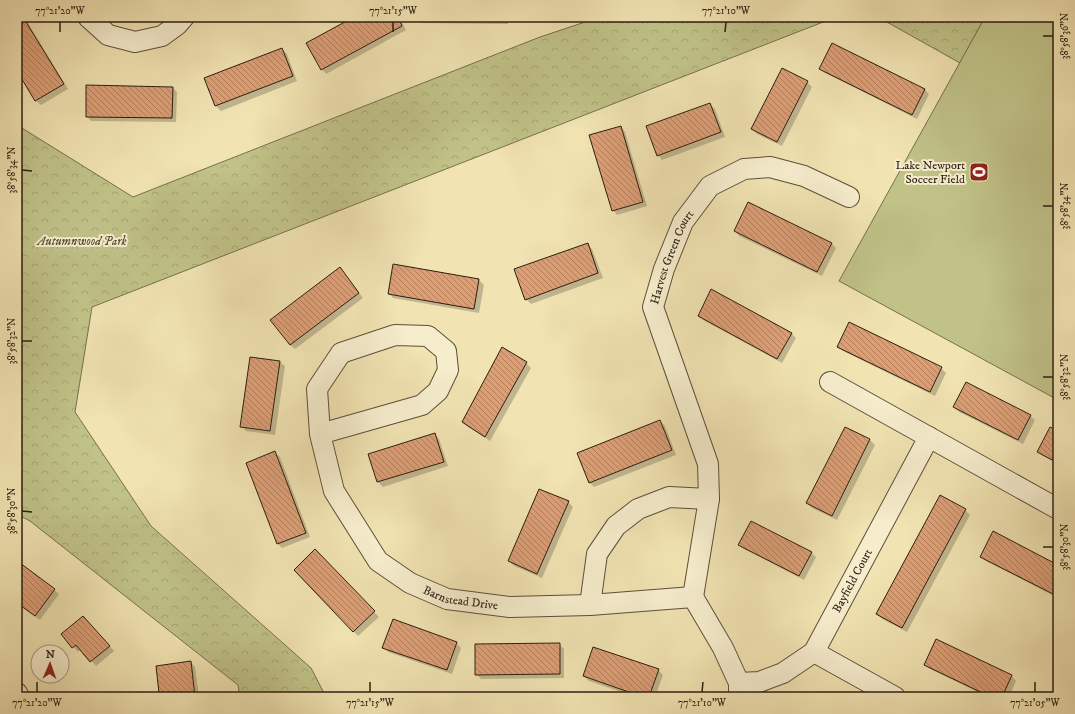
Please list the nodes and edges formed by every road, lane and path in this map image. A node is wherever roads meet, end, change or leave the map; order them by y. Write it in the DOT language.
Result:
graph roads {
  1 [pos="88,17"];
  2 [pos="184,17"];
  3 [pos="849,197"];
  4 [pos="830,382"];
  5 [pos="320,434"];
  6 [pos="929,436"];
  7 [pos="709,499"];
  8 [pos="1058,508"];
  9 [pos="692,597"];
  10 [pos="590,605"];
  11 [pos="814,652"];
  12 [pos="739,690"];
  13 [pos="17,693"];
  14 [pos="19,697"];
  15 [pos="895,697"];
  1 -- 2 [label="street"];
  3 -- 7 [label="street, Harvest Green Court"];
  4 -- 6 [label="street"];
  5 -- 5 [label="street, Barnstead Drive"];
  5 -- 10 [label="street, Barnstead Drive"];
  6 -- 8 [label="street"];
  6 -- 11 [label="street, Bayfield Court"];
  7 -- 9 [label="street, Harvest Green Court"];
  7 -- 10 [label="street"];
  9 -- 10 [label="street, Barnstead Drive"];
  9 -- 12 [label="street"];
  11 -- 12 [label="street, Bayfield Court"];
  11 -- 15 [label="street"];
  13 -- 14 [label="street"];
}
